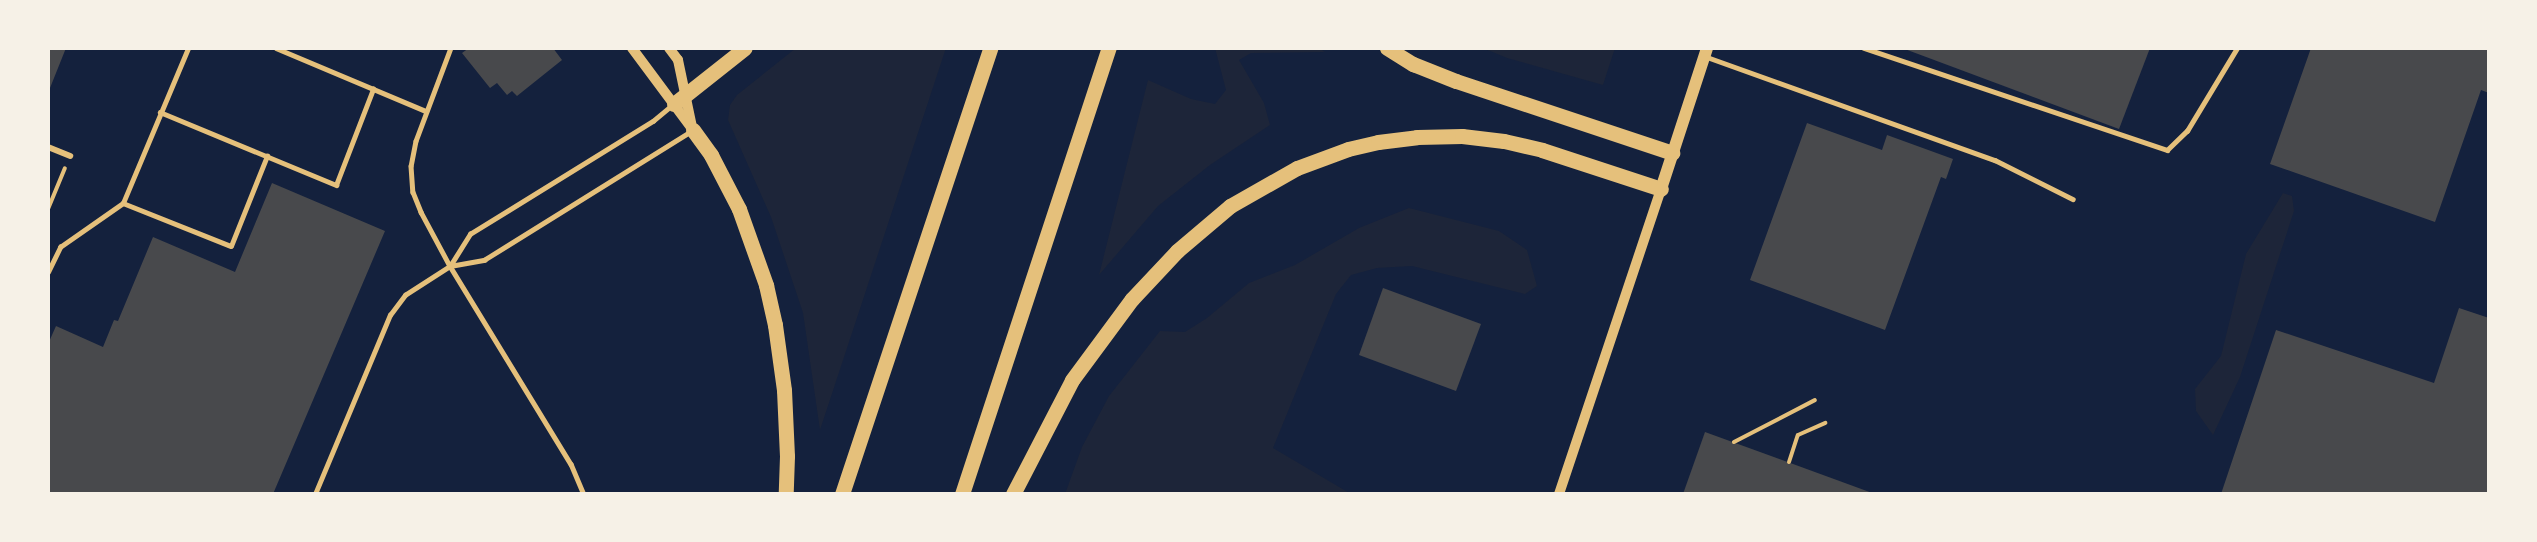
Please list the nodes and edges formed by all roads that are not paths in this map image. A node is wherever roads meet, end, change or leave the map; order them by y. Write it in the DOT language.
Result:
graph roads {
  1 [pos="188,48"];
  2 [pos="276,48"];
  3 [pos="451,48"];
  4 [pos="632,48"];
  5 [pos="669,48"];
  6 [pos="745,48"];
  7 [pos="990,48"];
  8 [pos="1109,48"];
  9 [pos="1387,48"];
  10 [pos="1864,48"];
  11 [pos="2237,48"];
  12 [pos="1705,52"];
  13 [pos="373,89"];
  14 [pos="680,98"];
  15 [pos="426,111"];
  16 [pos="160,112"];
  17 [pos="693,130"];
  18 [pos="48,147"];
  19 [pos="1672,153"];
  20 [pos="70,156"];
  21 [pos="267,156"];
  22 [pos="1661,189"];
  23 [pos="2073,199"];
  24 [pos="123,202"];
  25 [pos="450,266"];
  26 [pos="48,272"];
  27 [pos="315,494"];
  28 [pos="584,494"];
  29 [pos="786,494"];
  30 [pos="842,494"];
  31 [pos="962,494"];
  32 [pos="1013,494"];
  33 [pos="1559,494"];
  1 -- 16 [label="lane"];
  2 -- 13 [label="lane"];
  3 -- 15 [label="lane"];
  4 -- 14 [label="street"];
  5 -- 14 [label="street"];
  6 -- 14 [label="highway"];
  7 -- 30 [label="highway"];
  8 -- 31 [label="highway"];
  9 -- 19 [label="highway"];
  10 -- 11 [label="lane"];
  12 -- 19 [label="main road"];
  12 -- 23 [label="lane"];
  13 -- 15 [label="lane"];
  13 -- 21 [label="lane"];
  14 -- 17 [label="street"];
  14 -- 17 [label="street"];
  14 -- 25 [label="lane"];
  15 -- 25 [label="lane"];
  16 -- 21 [label="lane"];
  16 -- 24 [label="lane"];
  17 -- 25 [label="lane"];
  17 -- 29 [label="highway"];
  18 -- 20 [label="street"];
  19 -- 22 [label="main road"];
  21 -- 24 [label="lane"];
  22 -- 32 [label="highway"];
  22 -- 33 [label="street"];
  24 -- 26 [label="lane"];
  25 -- 27 [label="lane"];
  25 -- 28 [label="lane"];
}
